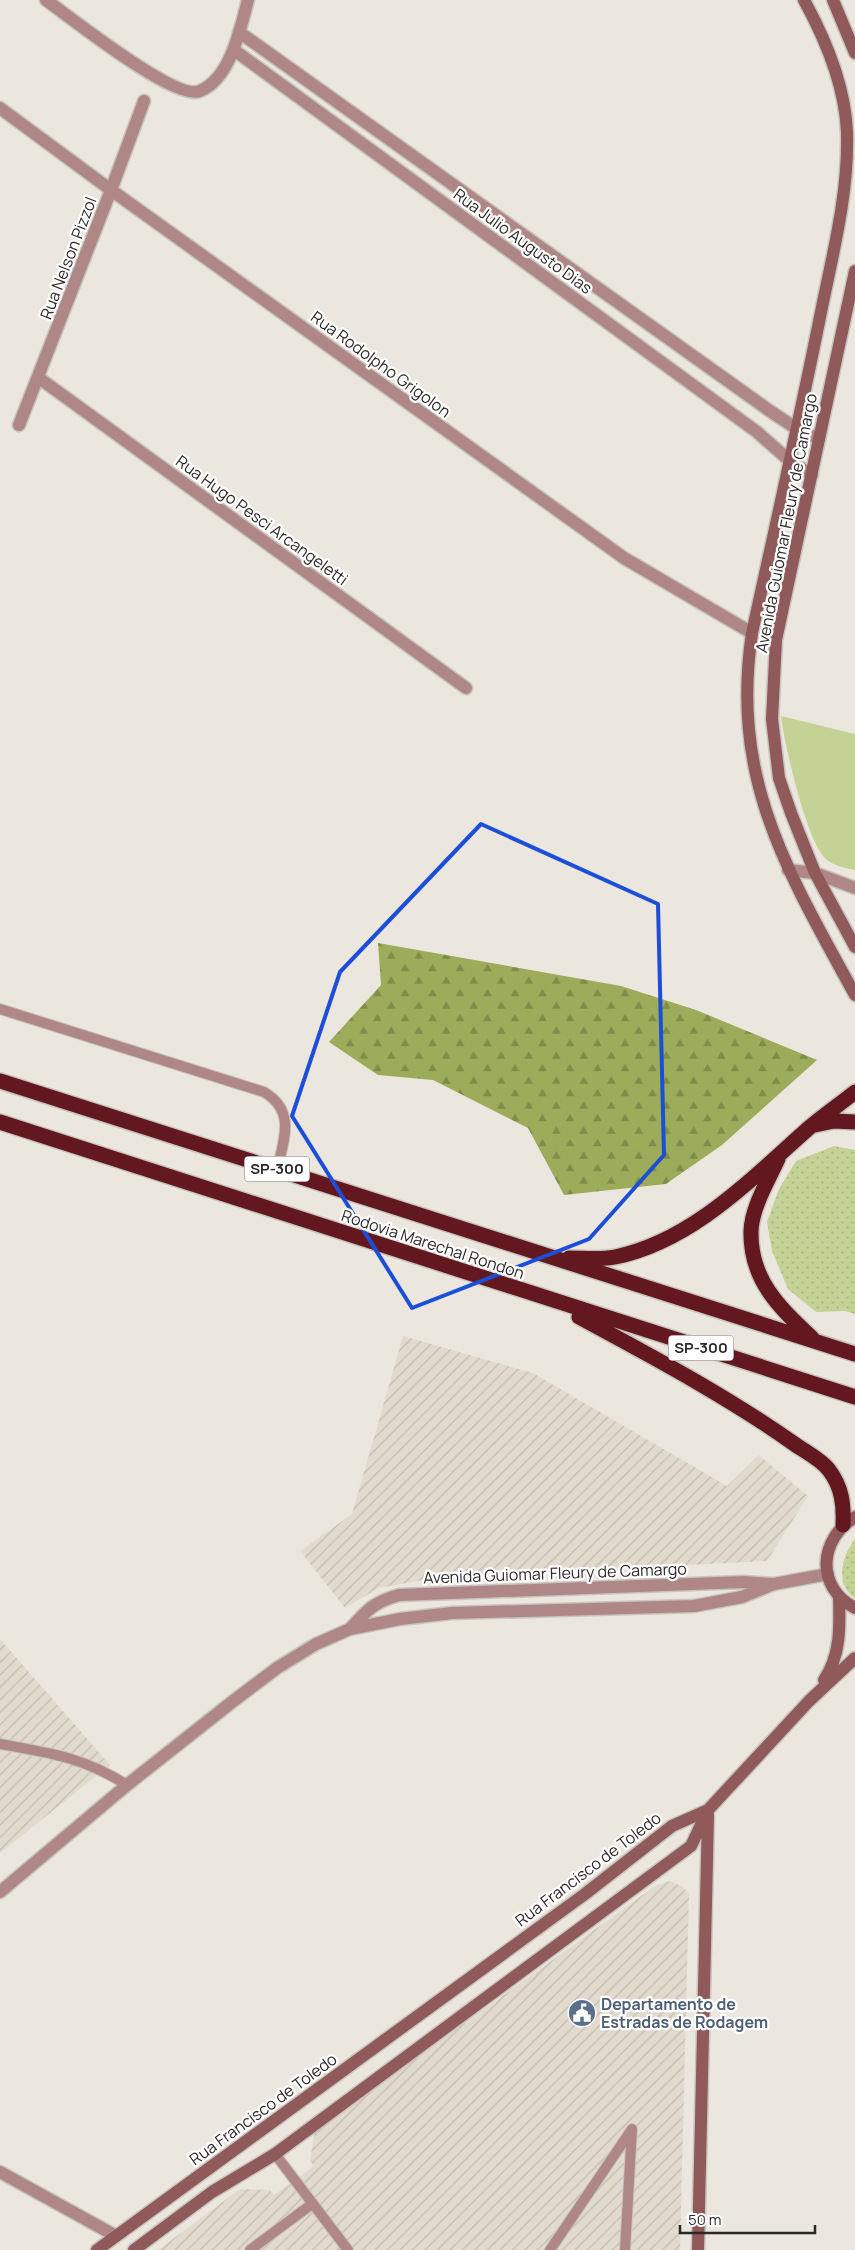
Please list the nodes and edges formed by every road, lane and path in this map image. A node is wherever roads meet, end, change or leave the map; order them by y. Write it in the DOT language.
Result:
graph roads {
  1 [pos="46,0"];
  2 [pos="248,0"];
  3 [pos="804,0"];
  4 [pos="834,0"];
  5 [pos="239,32"];
  6 [pos="234,50"];
  7 [pos="855,53"];
  8 [pos="144,101"];
  9 [pos="0,108"];
  10 [pos="111,190"];
  11 [pos="855,271"];
  12 [pos="39,378"];
  13 [pos="19,425"];
  14 [pos="797,429"];
  15 [pos="819,439"];
  16 [pos="790,461"];
  17 [pos="812,475"];
  18 [pos="752,633"];
  19 [pos="466,688"];
  20 [pos="788,870"];
  21 [pos="815,873"];
  22 [pos="855,888"];
  23 [pos="855,947"];
  24 [pos="855,995"];
  25 [pos="0,1009"];
  26 [pos="0,1081"];
  27 [pos="855,1092"];
  28 [pos="0,1122"];
  29 [pos="855,1122"];
  30 [pos="811,1126"];
  31 [pos="779,1156"];
  32 [pos="278,1170"];
  33 [pos="554,1258"];
  34 [pos="547,1299"];
  35 [pos="817,1342"];
  36 [pos="855,1354"];
  37 [pos="855,1397"];
  38 [pos="849,1521"];
  39 [pos="828,1574"];
  40 [pos="774,1584"];
  41 [pos="605,1587"];
  42 [pos="532,1589"];
  43 [pos="839,1596"];
  44 [pos="607,1608"];
  45 [pos="855,1608"];
  46 [pos="533,1610"];
  47 [pos="350,1629"];
  48 [pos="855,1658"];
  49 [pos="809,1701"];
  50 [pos="0,1744"];
  51 [pos="127,1784"];
  52 [pos="708,1810"];
  53 [pos="0,1892"];
  54 [pos="275,2154"];
  55 [pos="0,2172"];
  56 [pos="312,2204"];
  57 [pos="116,2236"];
  58 [pos="97,2250"];
  59 [pos="134,2250"];
  60 [pos="250,2250"];
  61 [pos="348,2250"];
  62 [pos="550,2250"];
  63 [pos="625,2250"];
  64 [pos="698,2250"];
  1 -- 6 [label="street"];
  2 -- 5 [label="street"];
  3 -- 14 [label="street"];
  4 -- 7 [label="street"];
  5 -- 6 [label="street"];
  5 -- 14 [label="street, Rua Julio Augusto Dias"];
  6 -- 16 [label="street, Rua Julio Augusto Dias"];
  8 -- 10 [label="street, Rua Nelson Pizzol"];
  9 -- 10 [label="street, Rua Rodolpho Grigolon"];
  10 -- 12 [label="street, Rua Nelson Pizzol"];
  10 -- 18 [label="street, Rua Rodolpho Grigolon"];
  11 -- 15 [label="street, Avenida Guiomar Fleury de Camargo"];
  12 -- 13 [label="street, Rua Nelson Pizzol"];
  12 -- 19 [label="street, Rua Hugo Pesci Arcangeletti"];
  14 -- 15 [label="street, Rua Julio Augusto Dias"];
  14 -- 16 [label="street"];
  15 -- 17 [label="street, Avenida Guiomar Fleury de Camargo"];
  16 -- 17 [label="street, Rua Julio Augusto Dias"];
  16 -- 18 [label="street"];
  17 -- 21 [label="street, Avenida Guiomar Fleury de Camargo"];
  18 -- 20 [label="street"];
  20 -- 21 [label="street"];
  20 -- 24 [label="street"];
  21 -- 22 [label="street"];
  21 -- 23 [label="street, Avenida Guiomar Fleury de Camargo"];
  25 -- 32 [label="lane"];
  26 -- 32 [label="highway, Rodovia Marechal Rondon / SP-300"];
  27 -- 30 [label="highway"];
  28 -- 34 [label="highway, Rodovia Marechal Rondon / SP-300"];
  29 -- 30 [label="highway"];
  30 -- 31 [label="highway"];
  31 -- 33 [label="highway"];
  31 -- 35 [label="highway"];
  32 -- 33 [label="highway, Rodovia Marechal Rondon / SP-300"];
  33 -- 35 [label="highway, Rodovia Marechal Rondon / SP-300"];
  34 -- 37 [label="highway, Rodovia Marechal Rondon / SP-300"];
  34 -- 38 [label="highway"];
  35 -- 36 [label="highway, Rodovia Marechal Rondon / SP-300"];
  38 -- 39 [label="street"];
  39 -- 40 [label="street"];
  39 -- 43 [label="street"];
  40 -- 41 [label="street, Avenida Guiomar Fleury de Camargo"];
  40 -- 44 [label="street"];
  41 -- 42 [label="street, Avenida Guiomar Fleury de Camargo"];
  41 -- 44 [label="street"];
  42 -- 46 [label="street"];
  42 -- 47 [label="street, Avenida Guiomar Fleury de Camargo"];
  43 -- 45 [label="street"];
  43 -- 49 [label="street"];
  44 -- 46 [label="street"];
  46 -- 47 [label="street"];
  47 -- 51 [label="street"];
  48 -- 49 [label="street"];
  49 -- 52 [label="street"];
  50 -- 51 [label="lane"];
  51 -- 53 [label="street"];
  52 -- 54 [label="street"];
  52 -- 57 [label="street, Rua Francisco de Toledo"];
  52 -- 64 [label="street"];
  54 -- 56 [label="lane"];
  54 -- 59 [label="street"];
  55 -- 57 [label="street"];
  56 -- 60 [label="lane"];
  56 -- 61 [label="lane"];
  57 -- 58 [label="street, Rua Francisco de Toledo"];
  62 -- 63 [label="lane"];
}
